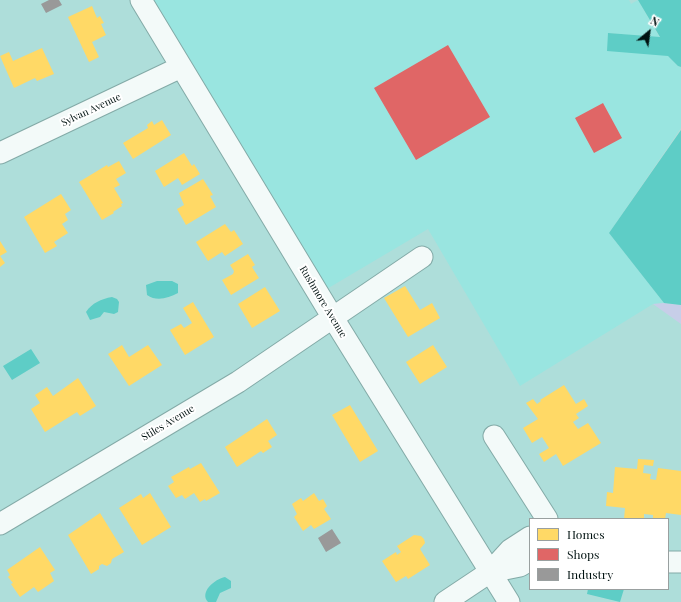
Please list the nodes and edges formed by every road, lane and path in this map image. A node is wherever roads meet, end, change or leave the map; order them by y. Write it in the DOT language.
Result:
graph roads {
  1 [pos="141,0"];
  2 [pos="181,67"];
  3 [pos="0,153"];
  4 [pos="422,257"];
  5 [pos="333,318"];
  6 [pos="494,436"];
  7 [pos="546,518"];
  8 [pos="0,524"];
  9 [pos="529,538"];
  10 [pos="529,561"];
  11 [pos="669,562"];
  12 [pos="681,562"];
  13 [pos="490,572"];
  14 [pos="445,602"];
  15 [pos="509,602"];
  1 -- 2 [label="street, Rushmore Avenue"];
  2 -- 3 [label="street, Sylvan Avenue"];
  2 -- 5 [label="street, Rushmore Avenue"];
  4 -- 5 [label="street, Stiles Avenue"];
  5 -- 8 [label="street, Stiles Avenue"];
  5 -- 13 [label="street, Rushmore Avenue"];
  6 -- 7 [label="street"];
  9 -- 13 [label="street"];
  10 -- 13 [label="street"];
  11 -- 12 [label="street"];
  13 -- 14 [label="street"];
  13 -- 15 [label="street, Rushmore Avenue"];
}
